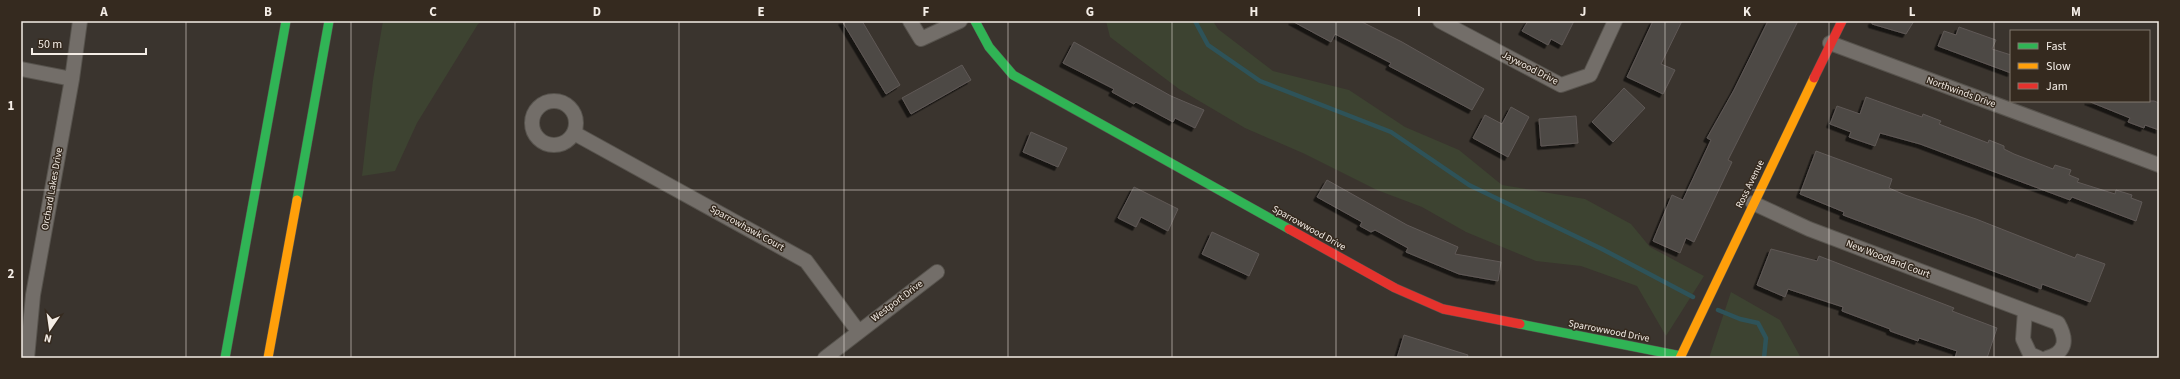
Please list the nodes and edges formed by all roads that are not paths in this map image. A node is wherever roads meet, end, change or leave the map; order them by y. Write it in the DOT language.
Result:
graph roads {
  1 [pos="80,21"];
  2 [pos="286,21"];
  3 [pos="329,21"];
  4 [pos="910,21"];
  5 [pos="960,21"];
  6 [pos="975,21"];
  7 [pos="1440,21"];
  8 [pos="1615,21"];
  9 [pos="1842,21"];
  10 [pos="1830,43"];
  11 [pos="21,69"];
  12 [pos="72,79"];
  13 [pos="574,133"];
  14 [pos="2159,166"];
  15 [pos="1753,203"];
  16 [pos="937,272"];
  17 [pos="2025,311"];
  18 [pos="858,331"];
  19 [pos="25,353"];
  20 [pos="1680,357"];
  21 [pos="225,358"];
  22 [pos="268,358"];
  23 [pos="825,358"];
  24 [pos="2039,358"];
  25 [pos="2047,358"];
  1 -- 12 [label="street, Orchard Lakes Drive"];
  2 -- 21 [label="main road"];
  3 -- 22 [label="main road"];
  4 -- 5 [label="street"];
  6 -- 20 [label="main road, Sparrowwood Drive"];
  7 -- 8 [label="street, Jaywood Drive"];
  9 -- 10 [label="main road, Ross Avenue"];
  10 -- 14 [label="street, Northwinds Drive"];
  10 -- 15 [label="main road, Ross Avenue"];
  11 -- 12 [label="street"];
  12 -- 19 [label="street, Orchard Lakes Drive"];
  13 -- 18 [label="street, Sparrowhawk Court"];
  15 -- 17 [label="street, New Woodland Court"];
  15 -- 20 [label="main road, Ross Avenue"];
  16 -- 18 [label="street, Westport Drive"];
  17 -- 24 [label="street"];
  17 -- 25 [label="street, New Woodland Court"];
  18 -- 23 [label="street"];
}
